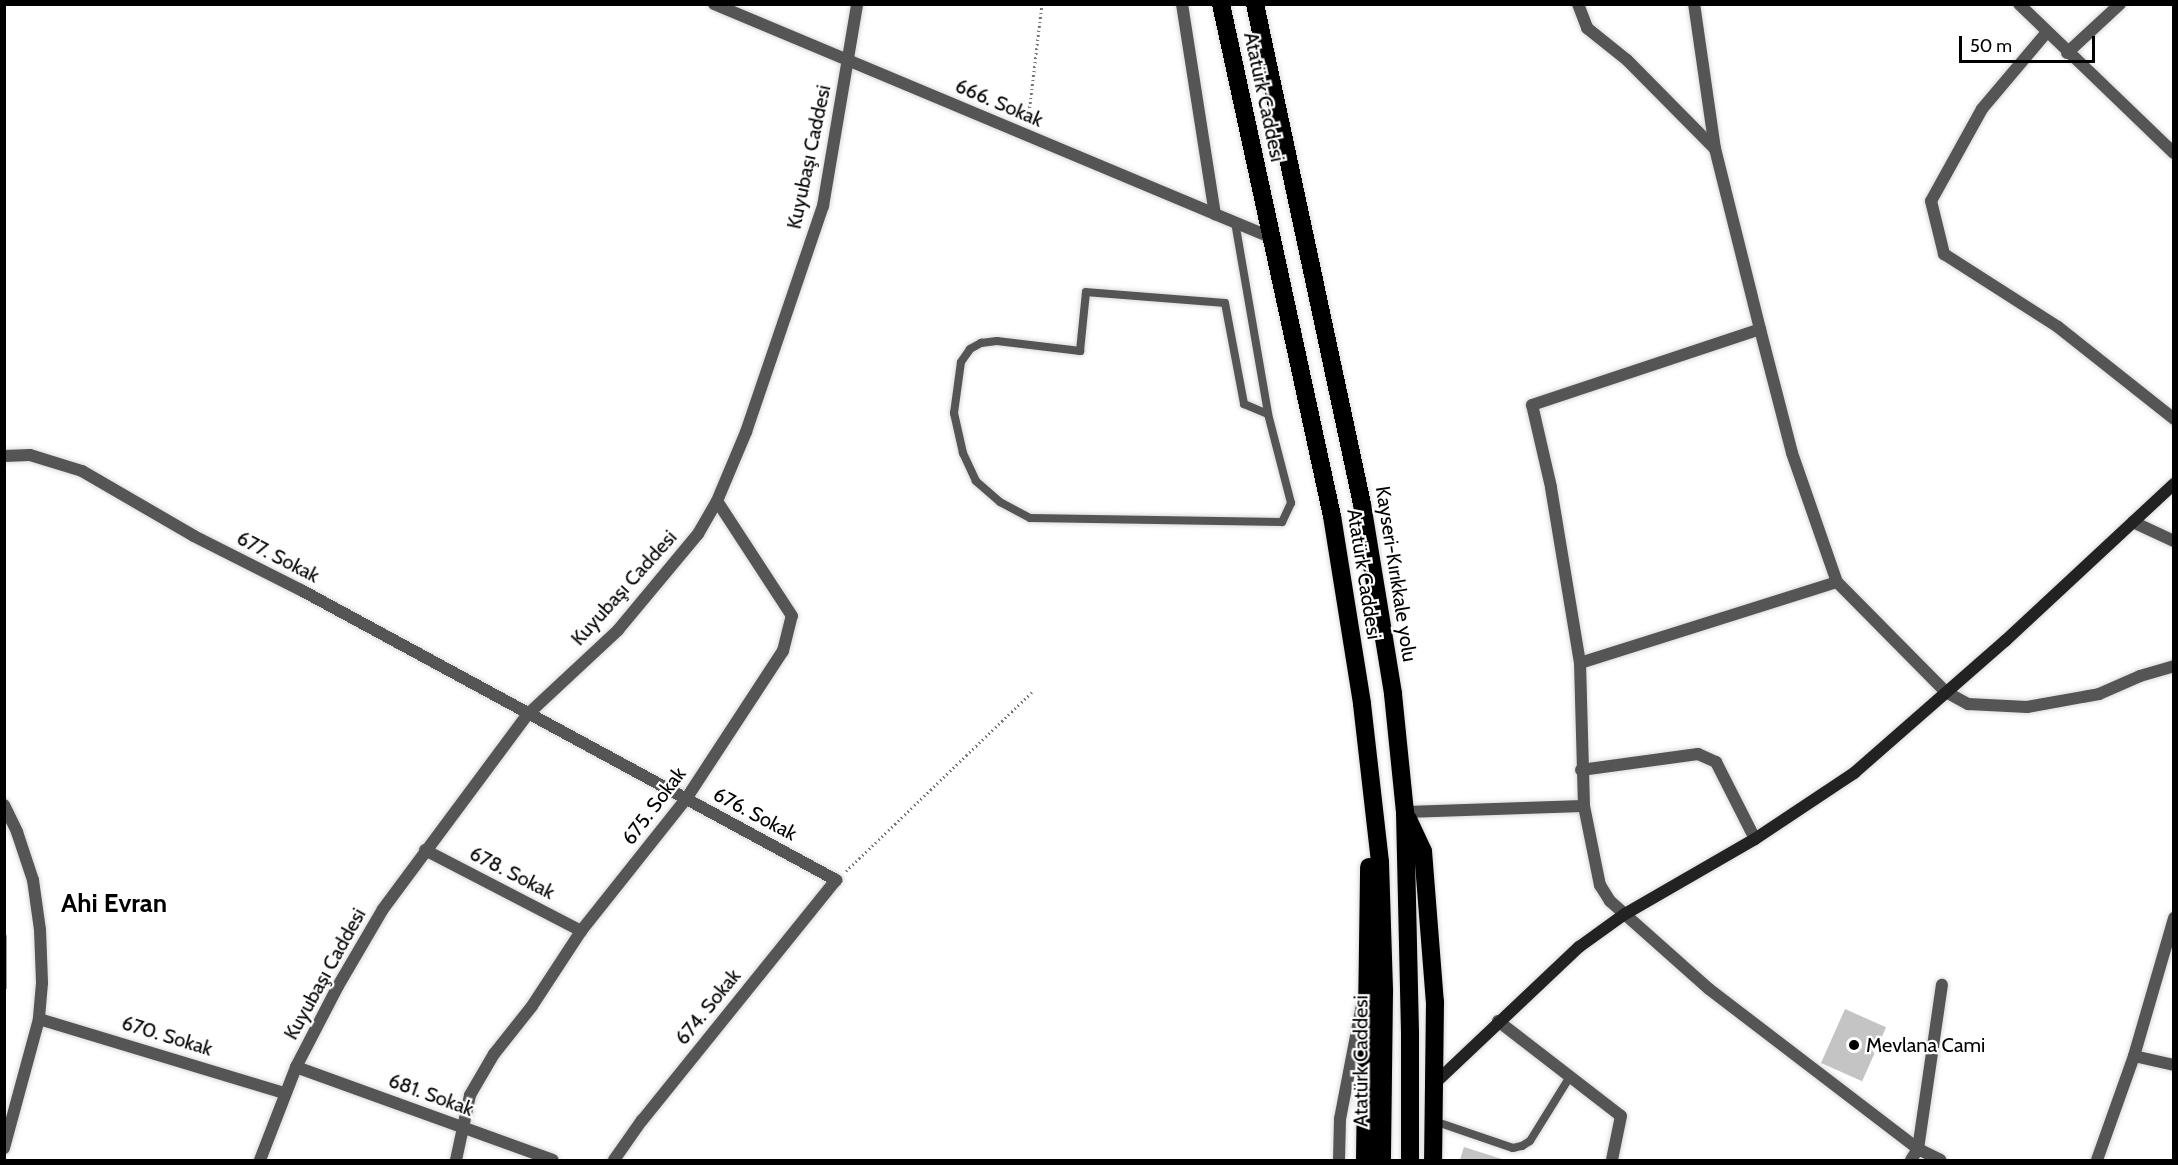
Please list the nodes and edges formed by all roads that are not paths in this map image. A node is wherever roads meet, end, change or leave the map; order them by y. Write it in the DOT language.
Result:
graph roads {
  1 [pos="714,4"];
  2 [pos="857,4"];
  3 [pos="1182,4"];
  4 [pos="1221,4"];
  5 [pos="1255,4"];
  6 [pos="1578,4"];
  7 [pos="1694,4"];
  8 [pos="2019,4"];
  9 [pos="2120,4"];
  10 [pos="2047,32"];
  11 [pos="2067,53"];
  12 [pos="848,61"];
  13 [pos="1715,149"];
  14 [pos="2174,153"];
  15 [pos="1215,214"];
  16 [pos="1235,222"];
  17 [pos="1270,237"];
  18 [pos="1760,329"];
  19 [pos="1268,414"];
  20 [pos="2174,419"];
  21 [pos="4,456"];
  22 [pos="2174,484"];
  23 [pos="717,501"];
  24 [pos="2133,522"];
  25 [pos="2174,541"];
  26 [pos="1838,582"];
  27 [pos="1580,663"];
  28 [pos="2174,666"];
  29 [pos="1946,692"];
  30 [pos="528,714"];
  31 [pos="1581,770"];
  32 [pos="687,799"];
  33 [pos="4,805"];
  34 [pos="1584,806"];
  35 [pos="1376,812"];
  36 [pos="1405,812"];
  37 [pos="1755,839"];
  38 [pos="424,850"];
  39 [pos="836,880"];
  40 [pos="1625,914"];
  41 [pos="2174,918"];
  42 [pos="581,931"];
  43 [pos="1942,985"];
  44 [pos="1367,986"];
  45 [pos="39,1020"];
  46 [pos="1498,1021"];
  47 [pos="2134,1056"];
  48 [pos="2174,1065"];
  49 [pos="296,1066"];
  50 [pos="1569,1078"];
  51 [pos="1435,1083"];
  52 [pos="284,1092"];
  53 [pos="1433,1121"];
  54 [pos="464,1128"];
  55 [pos="4,1148"];
  56 [pos="1918,1149"];
  57 [pos="260,1161"];
  58 [pos="456,1161"];
  59 [pos="552,1161"];
  60 [pos="614,1161"];
  61 [pos="1339,1161"];
  62 [pos="1365,1161"];
  63 [pos="1382,1161"];
  64 [pos="1410,1161"];
  65 [pos="1433,1161"];
  66 [pos="1612,1161"];
  67 [pos="1911,1161"];
  68 [pos="1941,1161"];
  69 [pos="2097,1161"];
  1 -- 12 [label="street, 666. Sokak"];
  2 -- 12 [label="street, Kuyubaşı Caddesi"];
  3 -- 15 [label="street"];
  4 -- 17 [label="highway, Atatürk Caddesi"];
  5 -- 36 [label="highway, Kayseri-Kırıkkale yolu"];
  6 -- 13 [label="street"];
  7 -- 13 [label="street"];
  8 -- 10 [label="street"];
  9 -- 11 [label="street"];
  10 -- 11 [label="street"];
  10 -- 20 [label="street"];
  11 -- 14 [label="street"];
  12 -- 15 [label="street, 666. Sokak"];
  12 -- 23 [label="street, Kuyubaşı Caddesi"];
  13 -- 18 [label="street"];
  15 -- 16 [label="street, 666. Sokak"];
  16 -- 17 [label="street, 666. Sokak"];
  16 -- 19 [label="lane"];
  17 -- 35 [label="highway, Atatürk Caddesi"];
  18 -- 26 [label="street"];
  18 -- 27 [label="street"];
  19 -- 19 [label="lane"];
  21 -- 30 [label="street, 677. Sokak"];
  22 -- 24 [label="street"];
  23 -- 30 [label="street, Kuyubaşı Caddesi"];
  23 -- 32 [label="street, 675. Sokak"];
  24 -- 25 [label="street"];
  24 -- 29 [label="street"];
  26 -- 27 [label="street"];
  26 -- 29 [label="street"];
  27 -- 31 [label="street"];
  28 -- 29 [label="street"];
  29 -- 37 [label="street"];
  30 -- 32 [label="street, 676. Sokak"];
  30 -- 38 [label="street, Kuyubaşı Caddesi"];
  31 -- 34 [label="street"];
  31 -- 37 [label="street"];
  32 -- 39 [label="street, 676. Sokak"];
  32 -- 42 [label="street, 675. Sokak"];
  33 -- 45 [label="street"];
  34 -- 36 [label="street"];
  34 -- 40 [label="street"];
  35 -- 44 [label="highway"];
  35 -- 63 [label="highway, Atatürk Caddesi"];
  36 -- 51 [label="highway"];
  36 -- 64 [label="highway, Kayseri-Kırıkkale yolu"];
  37 -- 40 [label="street"];
  38 -- 42 [label="street, 678. Sokak"];
  38 -- 49 [label="street, Kuyubaşı Caddesi"];
  39 -- 60 [label="street, 674. Sokak"];
  40 -- 46 [label="street"];
  40 -- 56 [label="street"];
  41 -- 47 [label="street"];
  42 -- 54 [label="street, 675. Sokak"];
  43 -- 56 [label="street"];
  44 -- 61 [label="street"];
  44 -- 62 [label="highway"];
  45 -- 52 [label="street, 670. Sokak"];
  45 -- 55 [label="street"];
  46 -- 50 [label="street"];
  46 -- 51 [label="street"];
  47 -- 48 [label="street"];
  47 -- 69 [label="street"];
  49 -- 52 [label="street, Kuyubaşı Caddesi"];
  49 -- 54 [label="street, 681. Sokak"];
  50 -- 53 [label="lane"];
  50 -- 66 [label="street"];
  51 -- 53 [label="highway"];
  52 -- 57 [label="street, Kuyubaşı Caddesi"];
  53 -- 65 [label="highway"];
  54 -- 58 [label="street, 675. Sokak"];
  54 -- 59 [label="street, 681. Sokak"];
  56 -- 67 [label="street"];
  56 -- 68 [label="street"];
}
